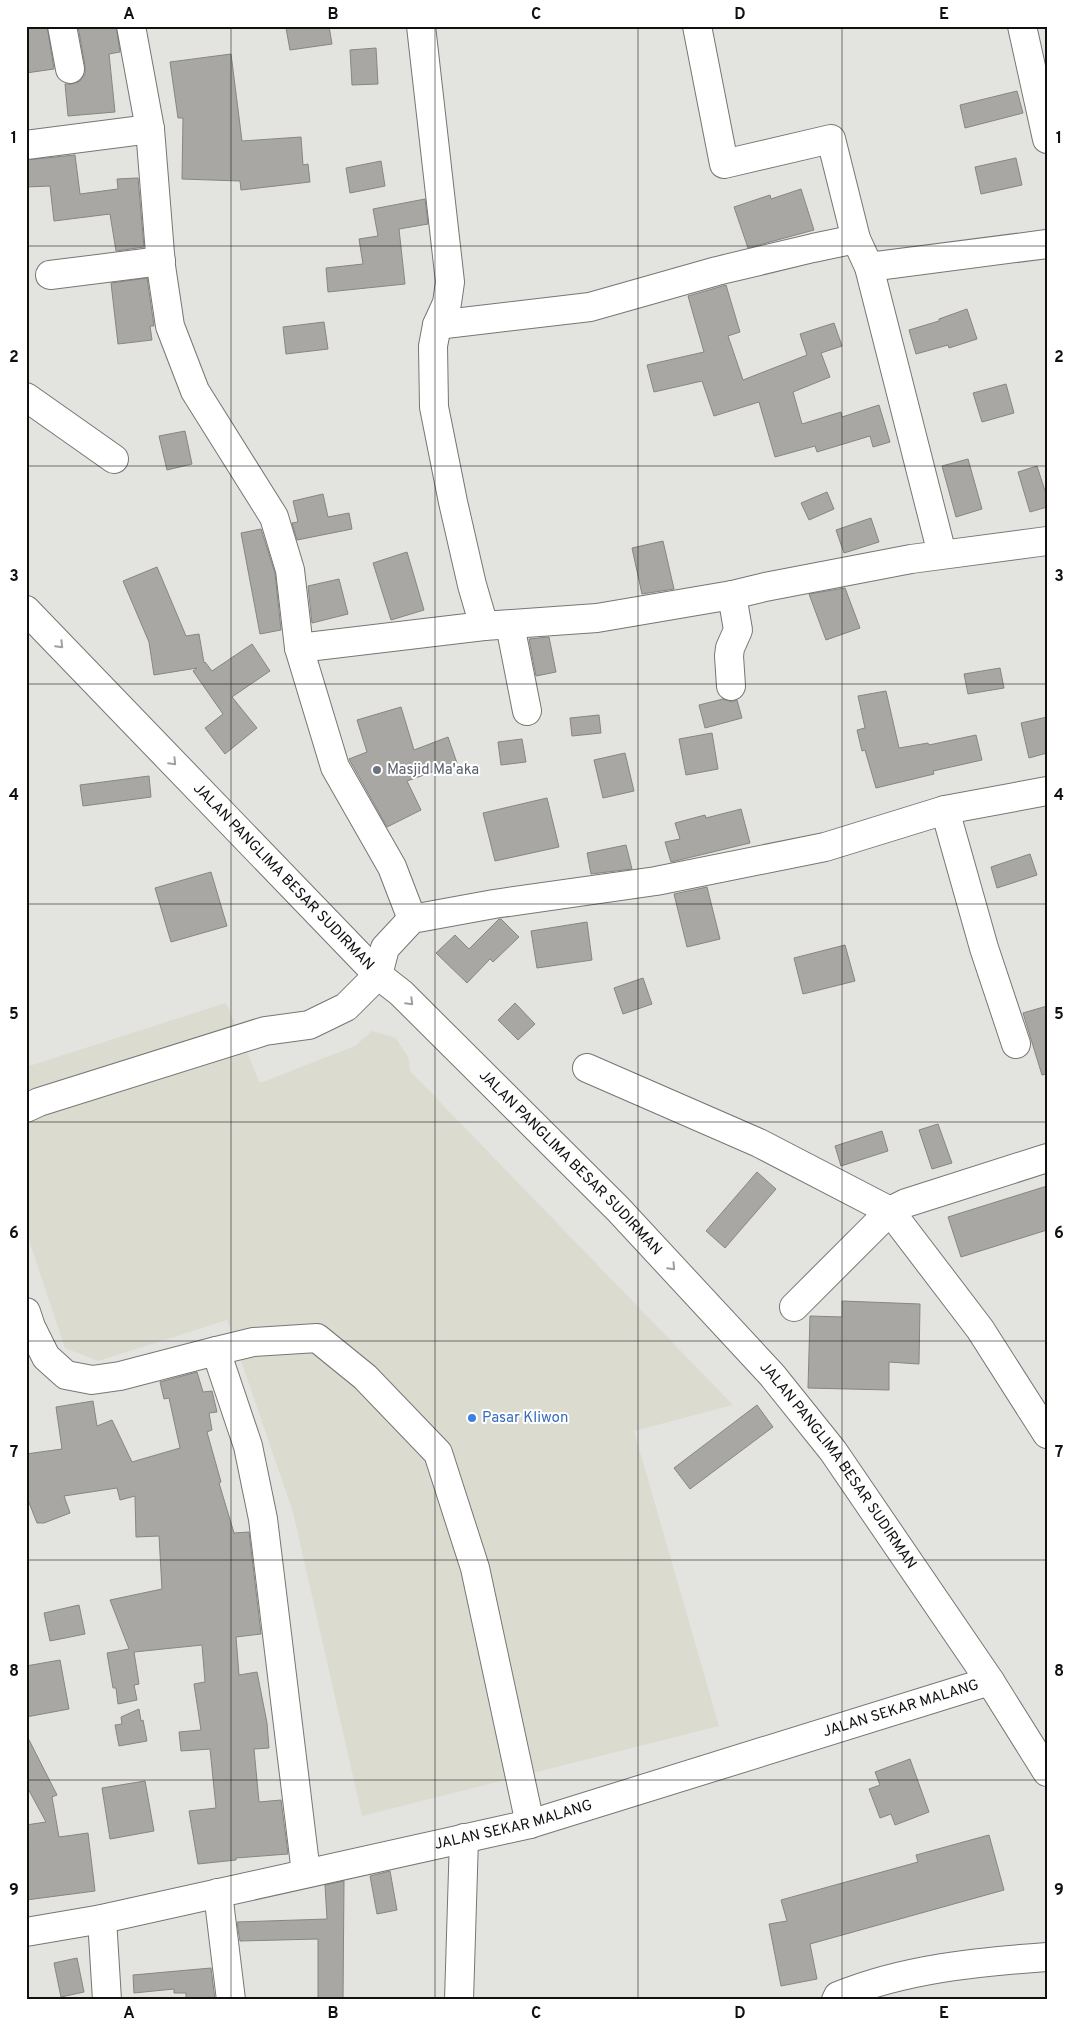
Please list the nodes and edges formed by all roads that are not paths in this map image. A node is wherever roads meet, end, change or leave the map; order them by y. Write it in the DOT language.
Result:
graph roads {
  1 [pos="62,26"];
  2 [pos="131,26"];
  3 [pos="421,26"];
  4 [pos="697,26"];
  5 [pos="1022,26"];
  6 [pos="70,69"];
  7 [pos="150,129"];
  8 [pos="1047,139"];
  9 [pos="26,145"];
  10 [pos="856,239"];
  11 [pos="1047,244"];
  12 [pos="161,261"];
  13 [pos="869,267"];
  14 [pos="50,275"];
  15 [pos="437,325"];
  16 [pos="26,396"];
  17 [pos="114,460"];
  18 [pos="1047,541"];
  19 [pos="942,554"];
  20 [pos="732,595"];
  21 [pos="26,610"];
  22 [pos="497,626"];
  23 [pos="299,648"];
  24 [pos="731,686"];
  25 [pos="527,711"];
  26 [pos="1047,792"];
  27 [pos="945,810"];
  28 [pos="412,919"];
  29 [pos="378,975"];
  30 [pos="1016,1044"];
  31 [pos="587,1068"];
  32 [pos="26,1108"];
  33 [pos="1047,1158"];
  34 [pos="890,1211"];
  35 [pos="794,1307"];
  36 [pos="26,1314"];
  37 [pos="216,1351"];
  38 [pos="1047,1434"];
  39 [pos="990,1681"];
  40 [pos="1043,1758"];
  41 [pos="530,1824"];
  42 [pos="464,1838"];
  43 [pos="306,1872"];
  44 [pos="218,1893"];
  45 [pos="102,1919"];
  46 [pos="26,1932"];
  47 [pos="1047,1957"];
  48 [pos="107,2000"];
  49 [pos="231,2000"];
  50 [pos="458,2000"];
  51 [pos="836,2000"];
  1 -- 6 [label="street"];
  2 -- 7 [label="street"];
  3 -- 15 [label="street"];
  4 -- 10 [label="street"];
  5 -- 8 [label="street"];
  7 -- 9 [label="street"];
  7 -- 12 [label="street"];
  10 -- 13 [label="street"];
  10 -- 15 [label="street"];
  11 -- 13 [label="street"];
  12 -- 14 [label="street"];
  12 -- 23 [label="street"];
  13 -- 19 [label="street"];
  15 -- 22 [label="street"];
  16 -- 17 [label="street"];
  18 -- 19 [label="street"];
  19 -- 20 [label="street"];
  20 -- 22 [label="street"];
  20 -- 24 [label="street"];
  21 -- 29 [label="street, JALAN PANGLIMA BESAR SUDIRMAN, one-way"];
  22 -- 23 [label="street"];
  22 -- 25 [label="street"];
  23 -- 28 [label="street"];
  26 -- 27 [label="street"];
  27 -- 28 [label="street"];
  27 -- 30 [label="street"];
  28 -- 29 [label="street"];
  29 -- 32 [label="street"];
  29 -- 39 [label="street, JALAN PANGLIMA BESAR SUDIRMAN, one-way"];
  31 -- 34 [label="street"];
  33 -- 34 [label="street"];
  34 -- 35 [label="street"];
  34 -- 38 [label="street"];
  36 -- 37 [label="street"];
  37 -- 41 [label="street"];
  37 -- 43 [label="street"];
  39 -- 40 [label="street, JALAN PANGLIMA BESAR SUDIRMAN"];
  39 -- 41 [label="street, JALAN SEKAR MALANG"];
  41 -- 42 [label="street, JALAN SEKAR MALANG"];
  42 -- 43 [label="street, JALAN SEKAR MALANG"];
  42 -- 50 [label="street"];
  43 -- 44 [label="street, JALAN SEKAR MALANG"];
  44 -- 45 [label="street, JALAN SEKAR MALANG"];
  44 -- 49 [label="street"];
  45 -- 46 [label="street, JALAN SEKAR MALANG"];
  45 -- 48 [label="street"];
  47 -- 51 [label="street"];
}
